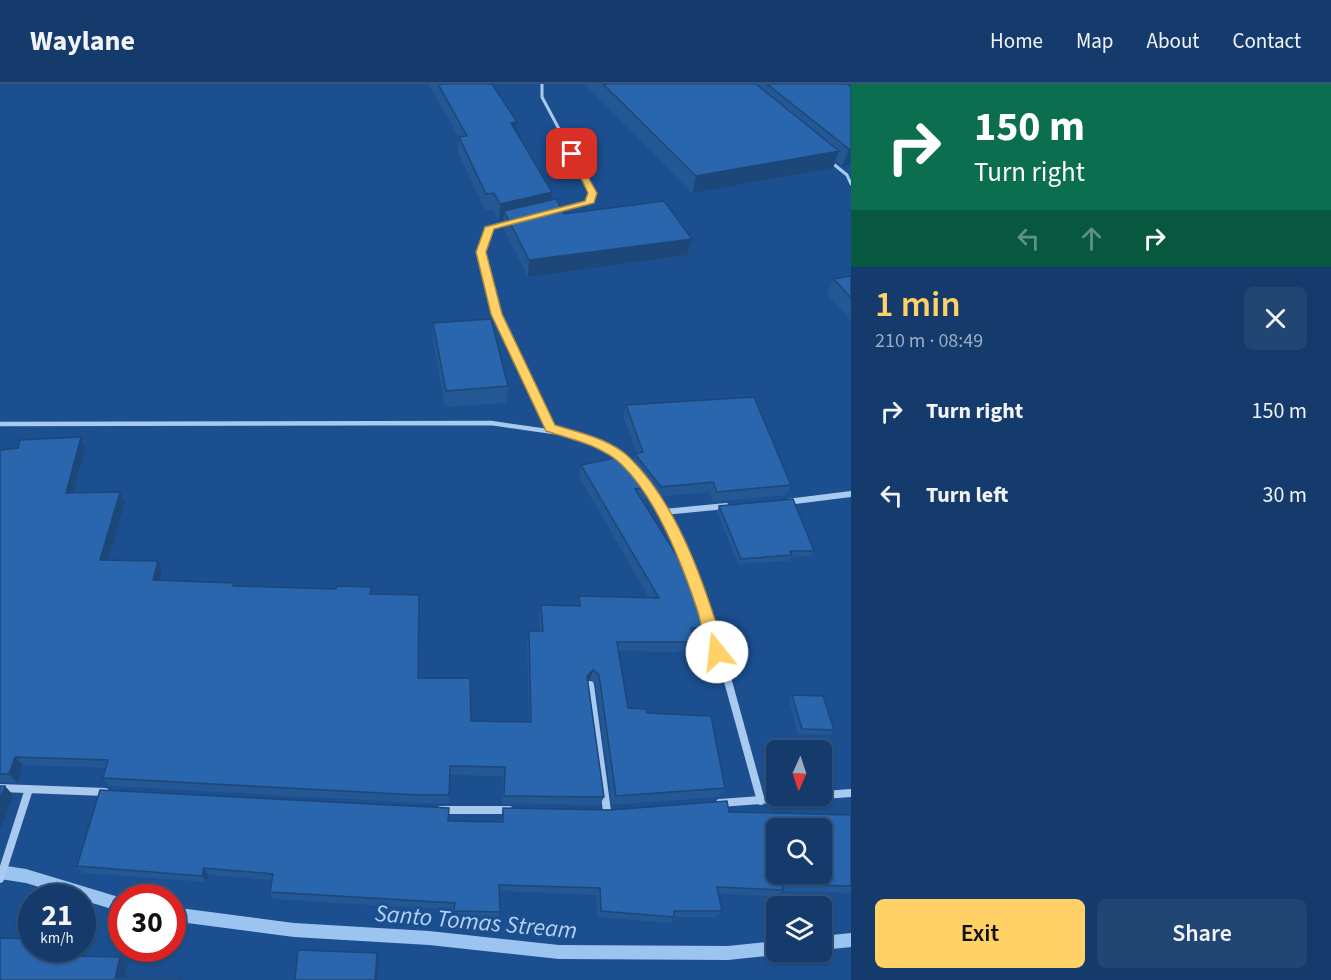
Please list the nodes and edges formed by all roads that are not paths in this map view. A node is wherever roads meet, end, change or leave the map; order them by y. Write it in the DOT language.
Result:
graph roads {
  1 [pos="542,84"];
  2 [pos="829,160"];
  3 [pos="851,184"];
  4 [pos="556,211"];
  5 [pos="515,220"];
  6 [pos="0,423"];
  7 [pos="550,428"];
  8 [pos="632,470"];
  9 [pos="638,478"];
  10 [pos="851,494"];
  11 [pos="782,502"];
  12 [pos="736,506"];
  13 [pos="664,512"];
  14 [pos="590,685"];
  15 [pos="0,788"];
  16 [pos="29,789"];
  17 [pos="112,793"];
  18 [pos="851,793"];
  19 [pos="761,801"];
  20 [pos="714,804"];
  21 [pos="430,810"];
  22 [pos="524,810"];
  23 [pos="619,810"];
  24 [pos="595,811"];
  25 [pos="607,811"];
  26 [pos="0,879"];
  1 -- 4 [label="lane"];
  2 -- 3 [label="lane"];
  5 -- 7 [label="lane"];
  6 -- 7 [label="street"];
  7 -- 8 [label="street"];
  9 -- 13 [label="street"];
  10 -- 11 [label="street"];
  12 -- 13 [label="street"];
  13 -- 19 [label="street"];
  14 -- 25 [label="street"];
  15 -- 16 [label="street"];
  16 -- 17 [label="street"];
  16 -- 26 [label="street"];
  18 -- 19 [label="street"];
  19 -- 20 [label="street"];
  21 -- 22 [label="street"];
  23 -- 25 [label="street"];
  24 -- 25 [label="street"];
}
